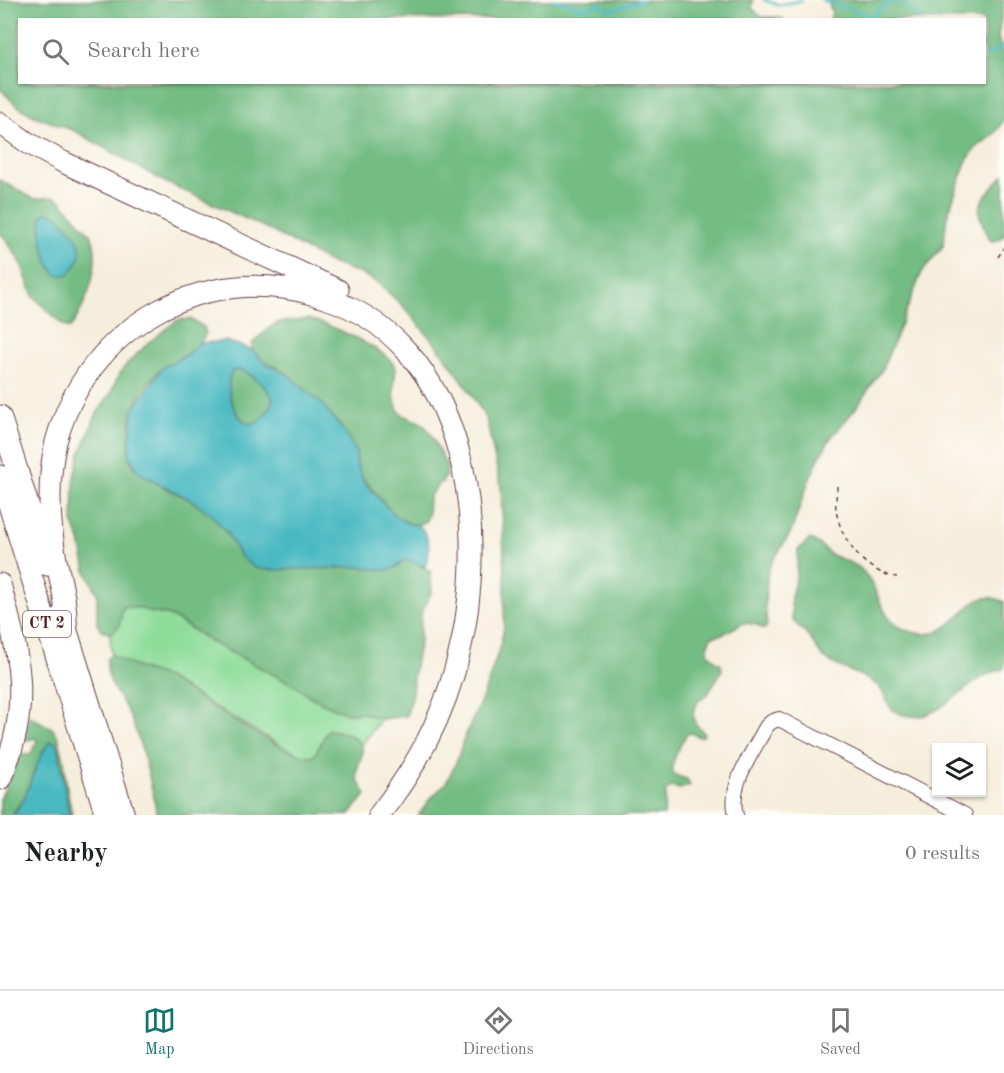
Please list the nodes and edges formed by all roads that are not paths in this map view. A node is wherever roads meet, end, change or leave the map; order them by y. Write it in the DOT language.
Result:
graph roads {
  1 [pos="0,123"];
  2 [pos="0,416"];
  3 [pos="0,476"];
  4 [pos="0,584"];
  5 [pos="66,627"];
  6 [pos="93,772"];
  7 [pos="0,779"];
  8 [pos="100,815"];
  9 [pos="106,815"];
  10 [pos="124,815"];
  11 [pos="379,815"];
  12 [pos="394,815"];
  13 [pos="736,815"];
  14 [pos="965,815"];
  1 -- 12 [label="highway"];
  2 -- 5 [label="highway, CT 2"];
  3 -- 6 [label="highway, CT 2"];
  4 -- 7 [label="highway"];
  5 -- 10 [label="highway, CT 2"];
  5 -- 11 [label="highway"];
  6 -- 8 [label="highway"];
  6 -- 9 [label="highway, CT 2"];
  13 -- 14 [label="street"];
}
